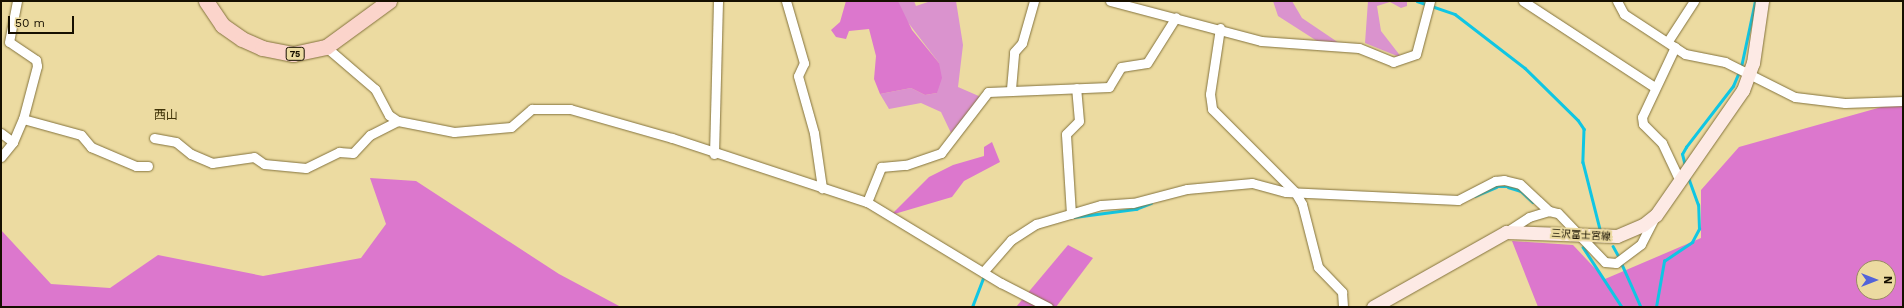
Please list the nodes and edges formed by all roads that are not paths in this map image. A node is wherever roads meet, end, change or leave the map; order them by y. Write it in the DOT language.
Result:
graph roads {
  1 [pos="17,1"];
  2 [pos="206,1"];
  3 [pos="389,1"];
  4 [pos="718,1"];
  5 [pos="786,1"];
  6 [pos="1034,1"];
  7 [pos="1110,1"];
  8 [pos="1430,1"];
  9 [pos="1523,1"];
  10 [pos="1617,1"];
  11 [pos="1694,1"];
  12 [pos="1762,1"];
  13 [pos="1176,17"];
  14 [pos="1220,28"];
  15 [pos="1668,41"];
  16 [pos="326,47"];
  17 [pos="1675,47"];
  18 [pos="1748,73"];
  19 [pos="1653,86"];
  20 [pos="1076,88"];
  21 [pos="1011,89"];
  22 [pos="1903,101"];
  23 [pos="23,119"];
  24 [pos="398,121"];
  25 [pos="1,134"];
  26 [pos="154,138"];
  27 [pos="13,142"];
  28 [pos="714,154"];
  29 [pos="1,157"];
  30 [pos="148,166"];
  31 [pos="1684,176"];
  32 [pos="822,188"];
  33 [pos="1295,192"];
  34 [pos="867,202"];
  35 [pos="1548,211"];
  36 [pos="1071,214"];
  37 [pos="1656,215"];
  38 [pos="1506,232"];
  39 [pos="1583,237"];
  40 [pos="983,272"];
  41 [pos="1048,307"];
  42 [pos="1343,307"];
  43 [pos="1372,307"];
  1 -- 23 [label="street"];
  2 -- 16 [label="main road, 75"];
  3 -- 16 [label="main road, 75"];
  4 -- 28 [label="street"];
  5 -- 32 [label="street"];
  6 -- 21 [label="street"];
  7 -- 13 [label="street"];
  8 -- 14 [label="street"];
  9 -- 19 [label="street"];
  10 -- 15 [label="street"];
  11 -- 15 [label="street"];
  12 -- 18 [label="main road, 三沢富士宮線"];
  13 -- 14 [label="street"];
  13 -- 20 [label="street"];
  14 -- 33 [label="street"];
  15 -- 17 [label="street"];
  16 -- 24 [label="street"];
  17 -- 18 [label="street"];
  17 -- 19 [label="street"];
  18 -- 22 [label="street"];
  18 -- 31 [label="main road, 三沢富士宮線"];
  19 -- 31 [label="street"];
  20 -- 21 [label="street"];
  20 -- 36 [label="street"];
  21 -- 34 [label="street"];
  23 -- 27 [label="street"];
  23 -- 30 [label="street"];
  24 -- 26 [label="street"];
  24 -- 28 [label="street"];
  25 -- 27 [label="street"];
  27 -- 29 [label="street"];
  28 -- 32 [label="street"];
  31 -- 37 [label="main road, 三沢富士宮線"];
  32 -- 34 [label="street"];
  33 -- 35 [label="street"];
  33 -- 36 [label="street"];
  33 -- 42 [label="street"];
  34 -- 40 [label="street"];
  35 -- 38 [label="street"];
  35 -- 39 [label="street"];
  36 -- 40 [label="street"];
  37 -- 39 [label="main road, 三沢富士宮線"];
  37 -- 39 [label="street"];
  38 -- 39 [label="main road, 三沢富士宮線"];
  38 -- 43 [label="main road, 三沢富士宮線"];
  40 -- 41 [label="street"];
}
